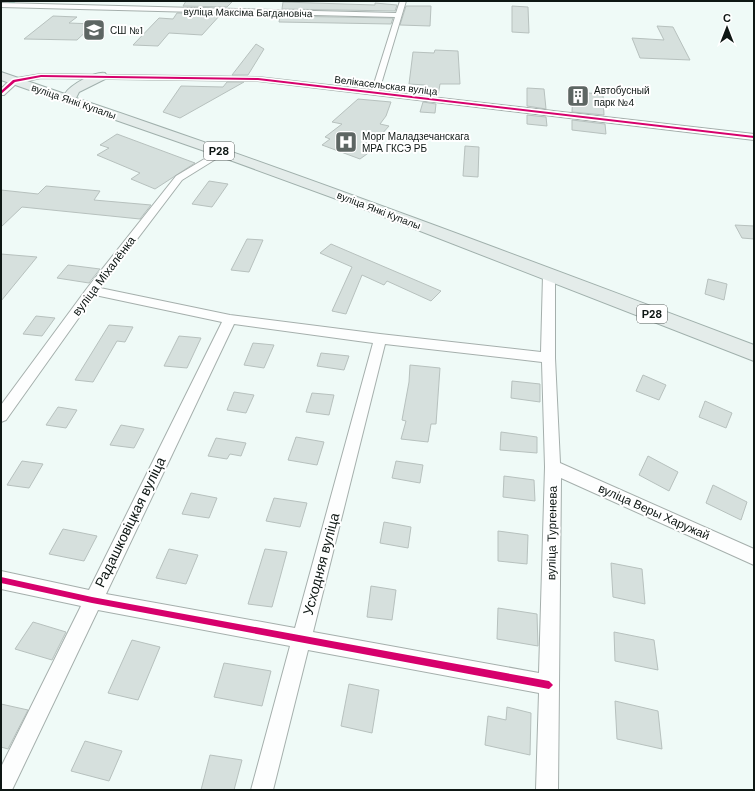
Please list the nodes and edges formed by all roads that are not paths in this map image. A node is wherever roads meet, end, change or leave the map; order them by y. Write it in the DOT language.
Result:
graph roads {
  1 [pos="403,1"];
  2 [pos="1,5"];
  3 [pos="399,15"];
  4 [pos="1,76"];
  5 [pos="101,76"];
  6 [pos="14,81"];
  7 [pos="375,92"];
  8 [pos="1,93"];
  9 [pos="69,100"];
  10 [pos="754,137"];
  11 [pos="221,152"];
  12 [pos="549,276"];
  13 [pos="92,290"];
  14 [pos="230,319"];
  15 [pos="380,339"];
  16 [pos="754,353"];
  17 [pos="548,358"];
  18 [pos="1,416"];
  19 [pos="553,467"];
  20 [pos="754,557"];
  21 [pos="1,580"];
  22 [pos="92,600"];
  23 [pos="302,638"];
  24 [pos="549,685"];
  25 [pos="1,790"];
  26 [pos="262,790"];
  27 [pos="547,790"];
  1 -- 3 [label="street"];
  2 -- 3 [label="street, вуліца Максіма Багдановіча"];
  3 -- 7 [label="street"];
  4 -- 6 [label="main road, вуліца Янкі Купалы / Р28"];
  5 -- 6 [label="street, Велікасельская вуліца"];
  5 -- 7 [label="street, Велікасельская вуліца"];
  5 -- 9 [label="main road"];
  6 -- 8 [label="street"];
  6 -- 9 [label="main road, вуліца Янкі Купалы / Р28"];
  7 -- 10 [label="street, Велікасельская вуліца"];
  9 -- 11 [label="main road, вуліца Янкі Купалы / Р28"];
  11 -- 12 [label="main road, вуліца Янкі Купалы / Р28"];
  11 -- 13 [label="street, вуліца Міхалёнка"];
  12 -- 16 [label="main road, вуліца Янкі Купалы / Р28"];
  12 -- 17 [label="street, вуліца Тургенева"];
  13 -- 14 [label="street"];
  13 -- 18 [label="street, вуліца Міхалёнка"];
  14 -- 15 [label="street"];
  14 -- 22 [label="street, Радашковіцкая вуліца"];
  15 -- 17 [label="street"];
  15 -- 23 [label="street, Усходняя вуліца"];
  17 -- 19 [label="street, вуліца Тургенева"];
  19 -- 20 [label="street, вуліца Веры Харужай"];
  19 -- 24 [label="street, вуліца Тургенева"];
  21 -- 22 [label="street"];
  22 -- 23 [label="street"];
  22 -- 25 [label="street, Радашковіцкая вуліца"];
  23 -- 24 [label="street"];
  23 -- 26 [label="street, Усходняя вуліца"];
  24 -- 27 [label="street, вуліца Тургенева"];
}
